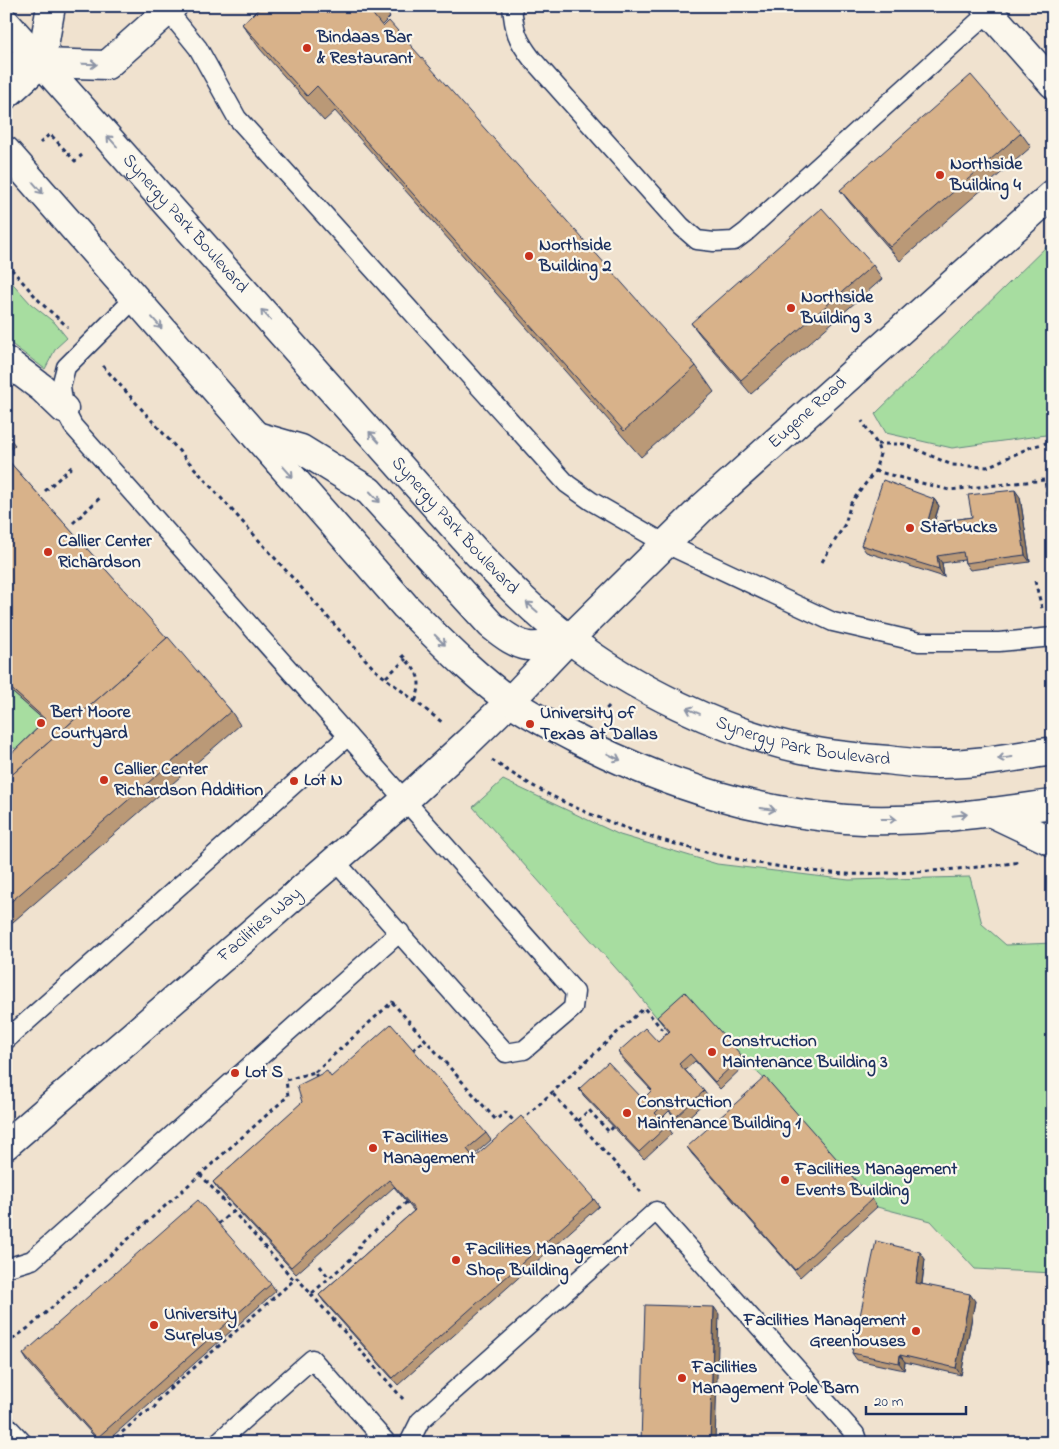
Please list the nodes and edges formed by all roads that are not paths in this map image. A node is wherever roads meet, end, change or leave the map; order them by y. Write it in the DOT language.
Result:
graph roads {
  1 [pos="51,6"];
  2 [pos="512,6"];
  3 [pos="168,8"];
  4 [pos="986,9"];
  5 [pos="6,23"];
  6 [pos="41,63"];
  7 [pos="6,66"];
  8 [pos="1053,84"];
  9 [pos="6,95"];
  10 [pos="6,152"];
  11 [pos="1053,194"];
  12 [pos="135,298"];
  13 [pos="6,361"];
  14 [pos="64,408"];
  15 [pos="256,436"];
  16 [pos="664,544"];
  17 [pos="1053,637"];
  18 [pos="569,639"];
  19 [pos="510,701"];
  20 [pos="348,736"];
  21 [pos="1053,751"];
  22 [pos="404,800"];
  23 [pos="1053,804"];
  24 [pos="990,812"];
  25 [pos="1053,842"];
  26 [pos="335,861"];
  27 [pos="400,932"];
  28 [pos="6,1040"];
  29 [pos="6,1145"];
  30 [pos="6,1268"];
  31 [pos="217,1443"];
  32 [pos="387,1443"];
  33 [pos="409,1443"];
  34 [pos="858,1443"];
  1 -- 6 [label="street"];
  2 -- 4 [label="lane"];
  6 -- 3 [label="street, one-way"];
  3 -- 16 [label="lane"];
  4 -- 8 [label="street"];
  5 -- 6 [label="street, Synergy Park Boulevard"];
  6 -- 7 [label="street"];
  6 -- 9 [label="street"];
  18 -- 6 [label="street, Synergy Park Boulevard, one-way"];
  10 -- 12 [label="street, one-way"];
  11 -- 16 [label="street, Eugene Road"];
  12 -- 14 [label="lane"];
  12 -- 15 [label="street, one-way"];
  13 -- 14 [label="street"];
  14 -- 20 [label="lane"];
  15 -- 18 [label="street, one-way"];
  15 -- 19 [label="street, one-way"];
  16 -- 17 [label="lane"];
  16 -- 18 [label="street, Eugene Road"];
  18 -- 19 [label="street, Eugene Road"];
  21 -- 18 [label="street, Synergy Park Boulevard, one-way"];
  19 -- 22 [label="street, Facilities Way"];
  19 -- 24 [label="street, one-way"];
  20 -- 22 [label="lane"];
  20 -- 28 [label="lane"];
  22 -- 26 [label="street, Facilities Way"];
  22 -- 27 [label="lane"];
  23 -- 24 [label="street"];
  24 -- 25 [label="street"];
  26 -- 27 [label="lane"];
  26 -- 29 [label="street, Facilities Way"];
  27 -- 30 [label="lane"];
  31 -- 32 [label="lane"];
  33 -- 34 [label="lane"];
}
